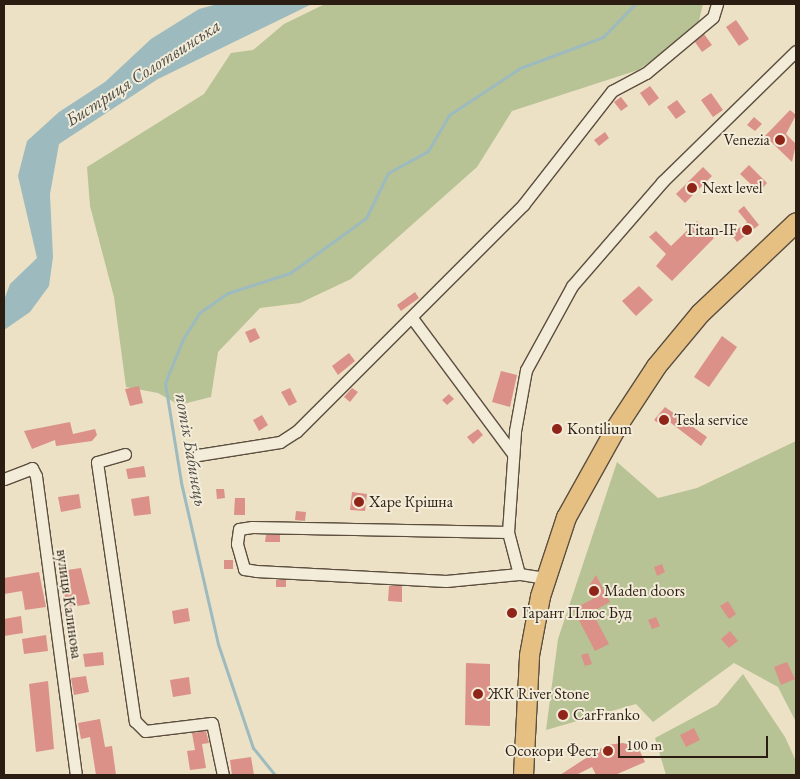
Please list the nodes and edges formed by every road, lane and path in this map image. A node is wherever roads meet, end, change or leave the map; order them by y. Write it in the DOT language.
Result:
graph roads {
  1 [pos="718,4"];
  2 [pos="796,51"];
  3 [pos="796,222"];
  4 [pos="412,318"];
  5 [pos="125,454"];
  6 [pos="513,454"];
  7 [pos="198,455"];
  8 [pos="4,479"];
  9 [pos="508,532"];
  10 [pos="518,574"];
  11 [pos="545,578"];
  12 [pos="76,775"];
  13 [pos="223,775"];
  14 [pos="523,775"];
  1 -- 4 [label="street"];
  2 -- 6 [label="street"];
  3 -- 11 [label="main road"];
  4 -- 6 [label="street"];
  4 -- 7 [label="street"];
  5 -- 13 [label="street"];
  6 -- 9 [label="street"];
  8 -- 12 [label="street, вулиця Калинова"];
  9 -- 10 [label="street"];
  9 -- 10 [label="street"];
  10 -- 11 [label="street"];
  11 -- 14 [label="main road"];
}
